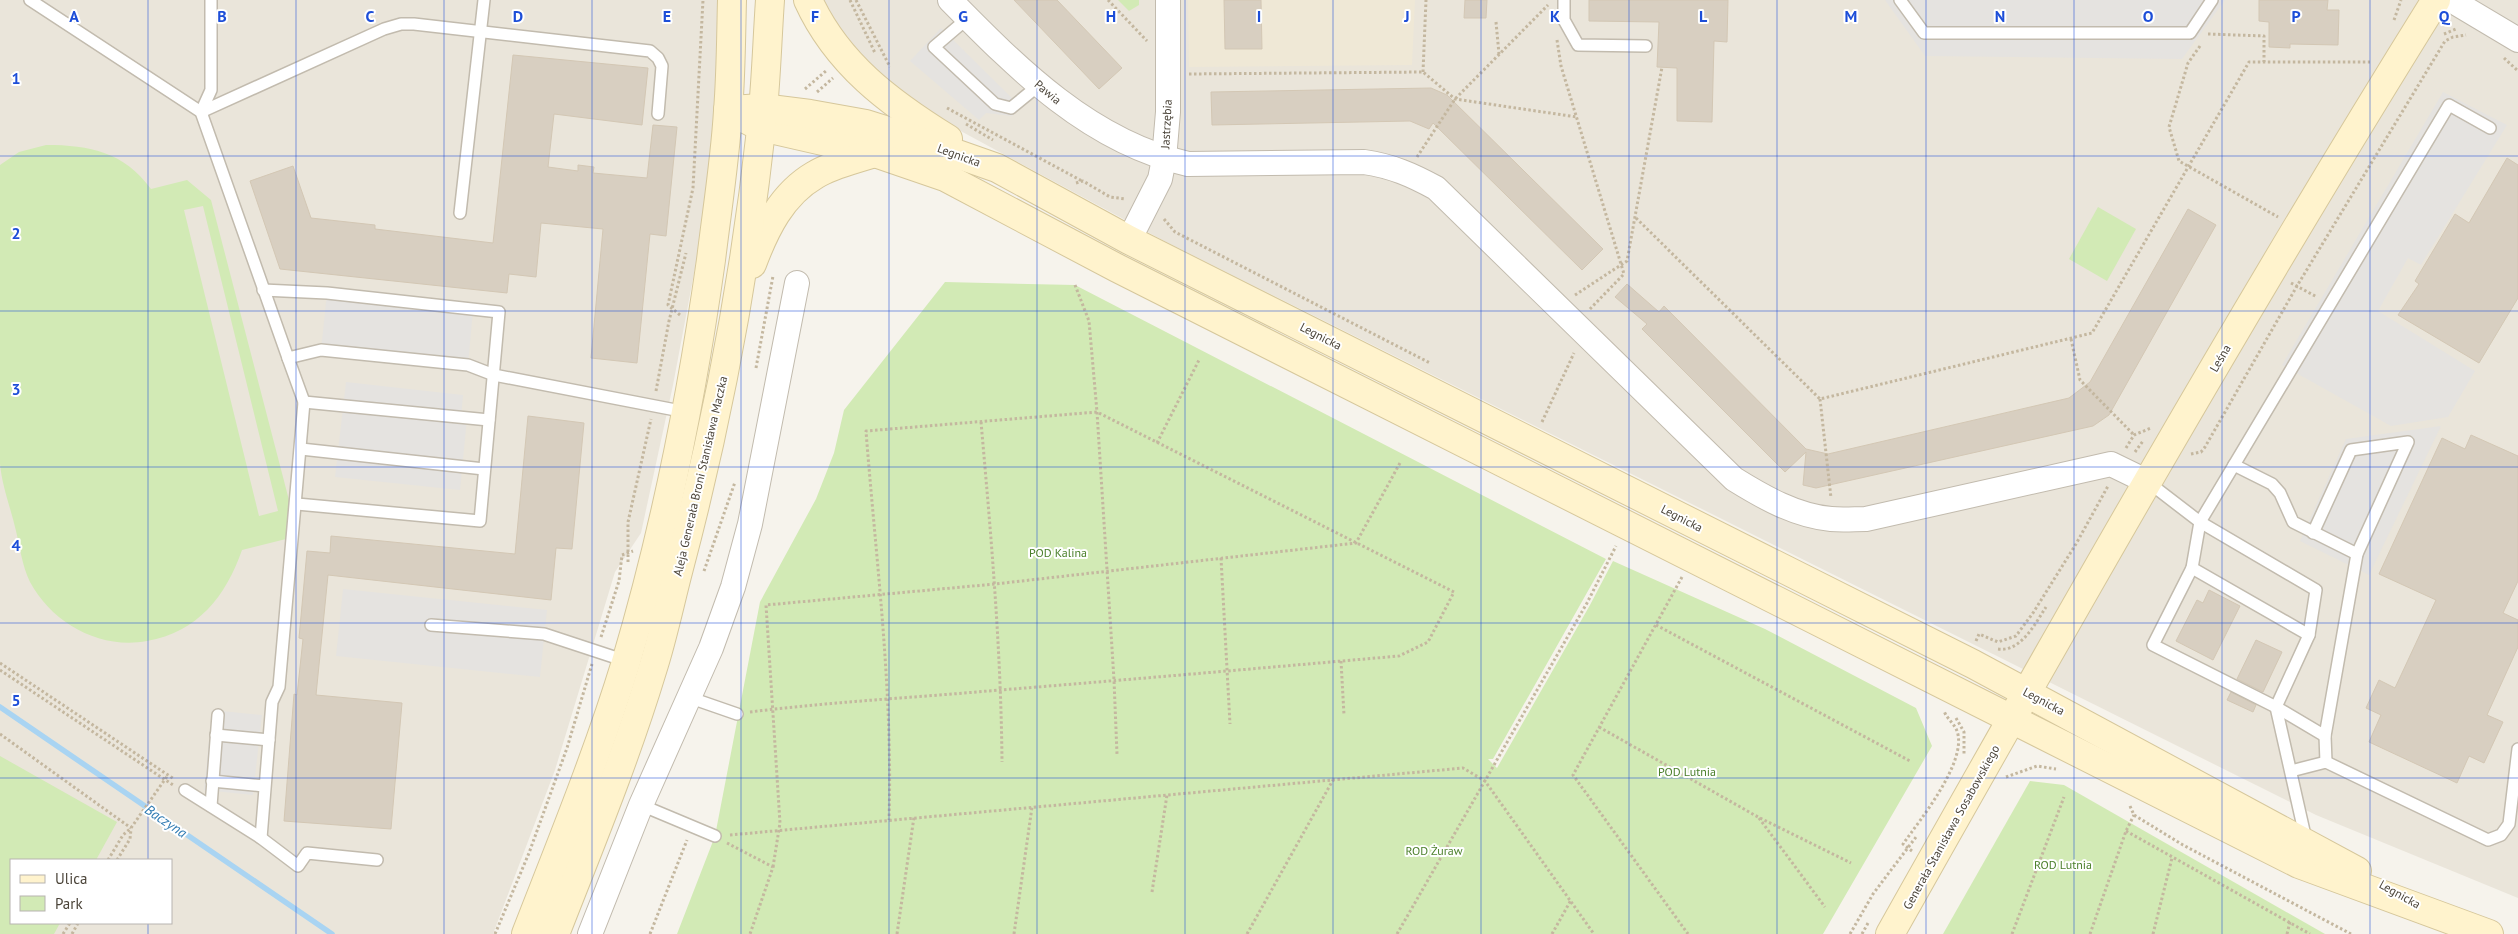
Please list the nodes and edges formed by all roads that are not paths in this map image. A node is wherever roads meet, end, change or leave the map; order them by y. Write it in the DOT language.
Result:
graph roads {
  1 [pos="30,0"];
  2 [pos="211,0"];
  3 [pos="484,0"];
  4 [pos="732,0"];
  5 [pos="770,0"];
  6 [pos="808,0"];
  7 [pos="950,0"];
  8 [pos="1168,0"];
  9 [pos="1564,0"];
  10 [pos="1900,0"];
  11 [pos="2212,0"];
  12 [pos="2436,0"];
  13 [pos="2451,0"];
  14 [pos="968,18"];
  15 [pos="481,31"];
  16 [pos="2518,40"];
  17 [pos="1646,46"];
  18 [pos="1039,85"];
  19 [pos="728,110"];
  20 [pos="201,112"];
  21 [pos="658,114"];
  22 [pos="762,118"];
  23 [pos="2490,128"];
  24 [pos="875,153"];
  25 [pos="1002,154"];
  26 [pos="1164,158"];
  27 [pos="460,213"];
  28 [pos="1130,240"];
  29 [pos="797,283"];
  30 [pos="262,290"];
  31 [pos="737,308"];
  32 [pos="288,358"];
  33 [pos="494,375"];
  34 [pos="304,402"];
  35 [pos="686,412"];
  36 [pos="489,420"];
  37 [pos="301,449"];
  38 [pos="2234,465"];
  39 [pos="484,469"];
  40 [pos="2148,482"];
  41 [pos="297,504"];
  42 [pos="2200,522"];
  43 [pos="2313,533"];
  44 [pos="2357,554"];
  45 [pos="2192,568"];
  46 [pos="431,625"];
  47 [pos="2309,635"];
  48 [pos="626,661"];
  49 [pos="2027,692"];
  50 [pos="688,697"];
  51 [pos="2276,707"];
  52 [pos="738,714"];
  53 [pos="218,715"];
  54 [pos="2011,720"];
  55 [pos="216,735"];
  56 [pos="2326,736"];
  57 [pos="269,740"];
  58 [pos="2518,749"];
  59 [pos="2326,762"];
  60 [pos="2291,771"];
  61 [pos="212,781"];
  62 [pos="264,786"];
  63 [pos="184,790"];
  64 [pos="642,805"];
  65 [pos="210,806"];
  66 [pos="715,836"];
  67 [pos="261,838"];
  68 [pos="2307,843"];
  69 [pos="376,860"];
  70 [pos="2428,910"];
  71 [pos="1880,928"];
  72 [pos="526,934"];
  73 [pos="555,934"];
  74 [pos="590,934"];
  75 [pos="2489,934"];
  1 -- 20 [label="lane"];
  2 -- 20 [label="lane"];
  3 -- 15 [label="lane"];
  4 -- 19 [label="main road, Aleja Generała Broni Stanisława Maczka"];
  5 -- 22 [label="main road, Aleja Generała Broni Stanisława Maczka"];
  6 -- 25 [label="main road"];
  7 -- 14 [label="street, Pawia"];
  8 -- 26 [label="street, Jastrzębia"];
  9 -- 17 [label="lane"];
  10 -- 11 [label="lane"];
  12 -- 40 [label="main road, Leśna"];
  13 -- 16 [label="street"];
  14 -- 18 [label="street, Pawia"];
  14 -- 18 [label="lane"];
  15 -- 20 [label="lane"];
  15 -- 21 [label="lane"];
  15 -- 27 [label="lane"];
  18 -- 26 [label="street, Pawia"];
  19 -- 22 [label="main road, Legnicka"];
  19 -- 35 [label="main road, Aleja Generała Broni Stanisława Maczka"];
  20 -- 30 [label="lane"];
  22 -- 24 [label="main road, Legnicka"];
  22 -- 25 [label="main road, Legnicka"];
  22 -- 31 [label="main road, Aleja Generała Broni Stanisława Maczka"];
  23 -- 38 [label="lane"];
  24 -- 31 [label="main road"];
  24 -- 54 [label="main road, Legnicka"];
  25 -- 28 [label="main road, Legnicka"];
  26 -- 28 [label="street, Jastrzębia"];
  26 -- 40 [label="street"];
  28 -- 49 [label="main road, Legnicka"];
  29 -- 50 [label="street"];
  30 -- 32 [label="lane"];
  30 -- 33 [label="lane"];
  31 -- 73 [label="main road, Aleja Generała Broni Stanisława Maczka"];
  32 -- 33 [label="lane"];
  32 -- 34 [label="lane"];
  33 -- 35 [label="lane"];
  33 -- 36 [label="lane"];
  34 -- 36 [label="lane"];
  34 -- 37 [label="lane"];
  35 -- 48 [label="main road, Aleja Generała Broni Stanisława Maczka"];
  36 -- 39 [label="lane"];
  37 -- 39 [label="lane"];
  37 -- 41 [label="lane"];
  38 -- 42 [label="lane"];
  38 -- 43 [label="lane"];
  39 -- 41 [label="lane"];
  40 -- 42 [label="lane"];
  40 -- 49 [label="main road, Leśna"];
  41 -- 57 [label="lane"];
  42 -- 45 [label="lane"];
  42 -- 47 [label="lane"];
  43 -- 44 [label="lane"];
  43 -- 44 [label="lane"];
  44 -- 56 [label="lane"];
  45 -- 47 [label="lane"];
  45 -- 51 [label="lane"];
  46 -- 48 [label="lane"];
  47 -- 51 [label="lane"];
  48 -- 72 [label="main road, Aleja Generała Broni Stanisława Maczka"];
  49 -- 54 [label="main road, Leśna"];
  49 -- 68 [label="main road, Legnicka"];
  50 -- 52 [label="lane"];
  50 -- 64 [label="street"];
  51 -- 56 [label="lane"];
  51 -- 60 [label="lane"];
  53 -- 55 [label="lane"];
  54 -- 70 [label="main road, Legnicka"];
  54 -- 71 [label="main road, Generała Stanisława Sosabowskiego"];
  55 -- 57 [label="lane"];
  55 -- 61 [label="lane"];
  56 -- 59 [label="lane"];
  57 -- 62 [label="lane"];
  58 -- 59 [label="lane"];
  59 -- 60 [label="lane"];
  60 -- 68 [label="lane"];
  61 -- 62 [label="lane"];
  61 -- 65 [label="lane"];
  62 -- 67 [label="lane"];
  63 -- 65 [label="lane"];
  64 -- 66 [label="lane"];
  64 -- 74 [label="street"];
  65 -- 67 [label="lane"];
  67 -- 69 [label="lane"];
  68 -- 70 [label="main road, Legnicka"];
  70 -- 75 [label="main road"];
}
